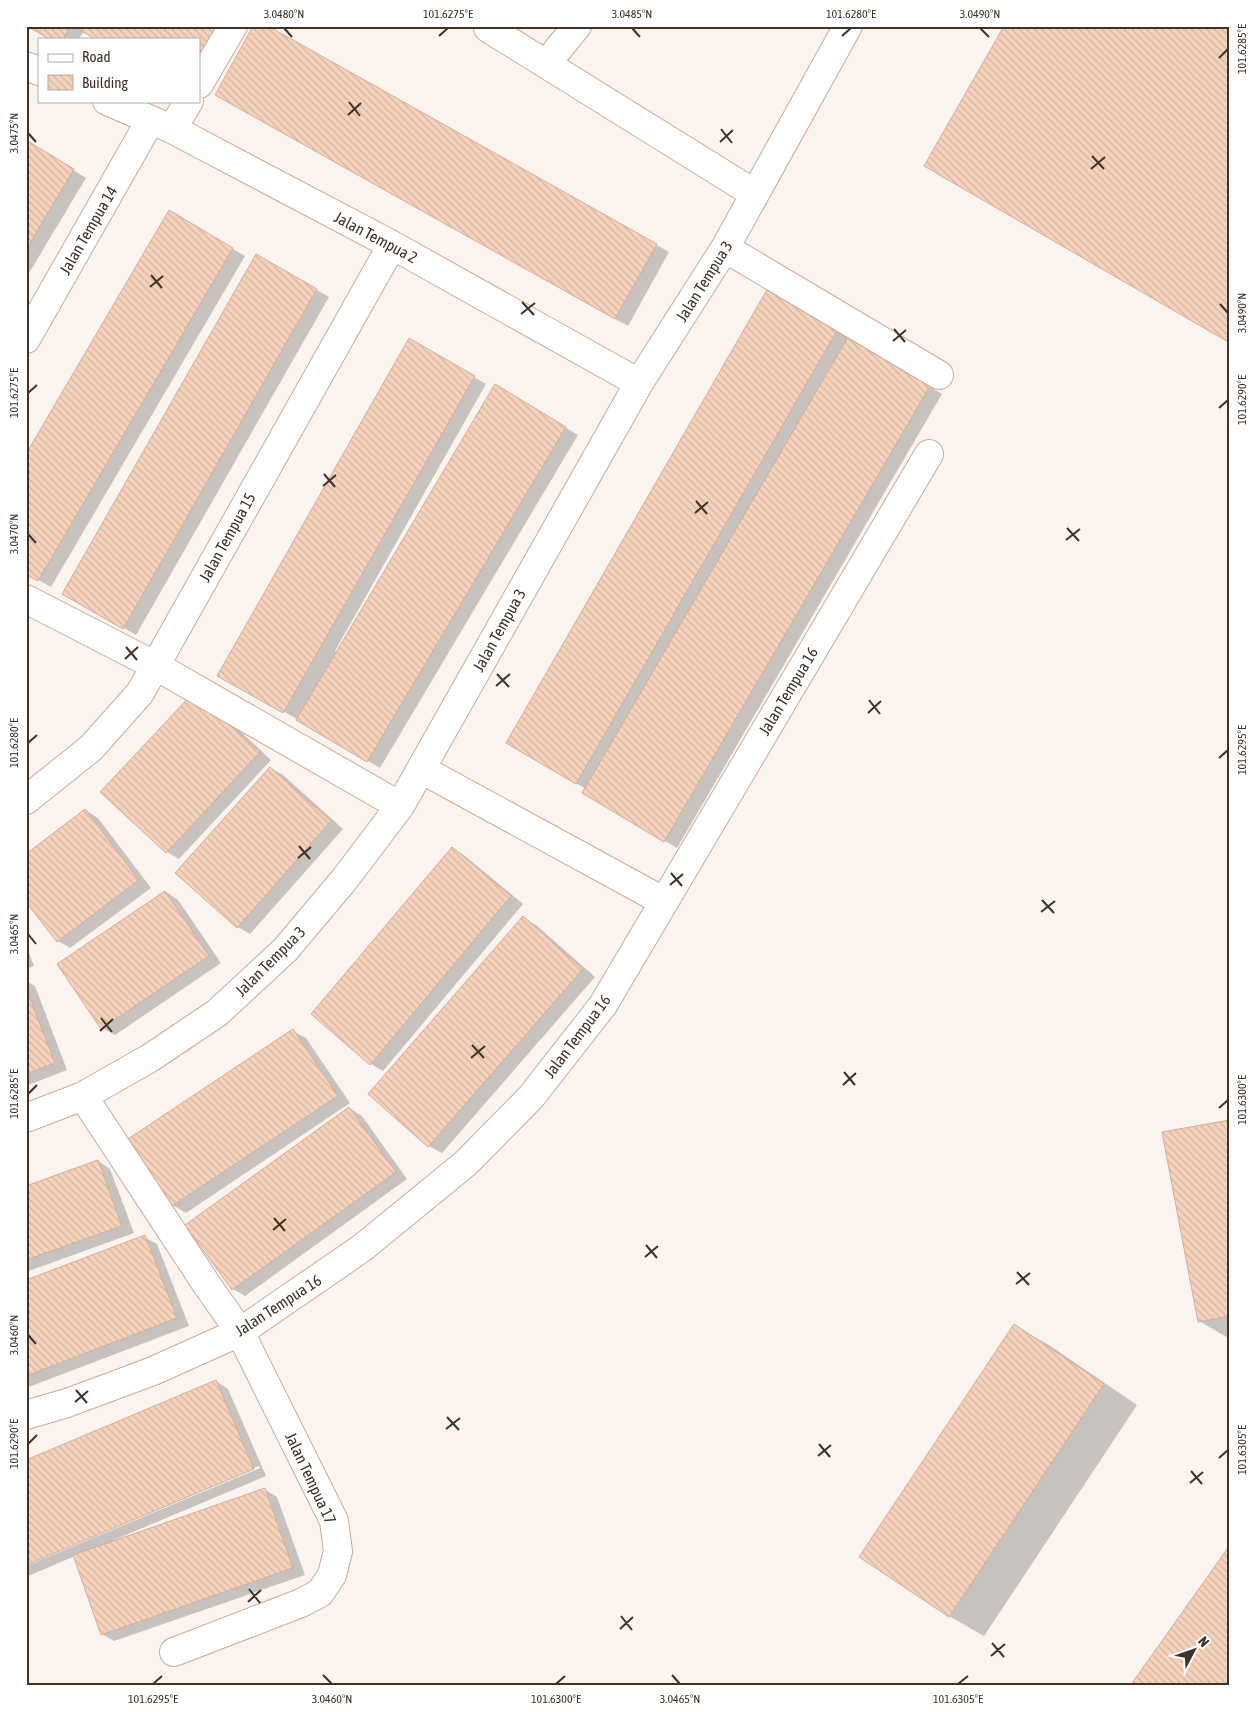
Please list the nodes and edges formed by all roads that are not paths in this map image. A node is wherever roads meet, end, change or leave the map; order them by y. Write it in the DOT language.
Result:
graph roads {
  1 [pos="233,26"];
  2 [pos="578,26"];
  3 [pos="848,26"];
  4 [pos="488,28"];
  5 [pos="546,64"];
  6 [pos="26,66"];
  7 [pos="38,71"];
  8 [pos="200,82"];
  9 [pos="109,102"];
  10 [pos="188,102"];
  11 [pos="161,125"];
  12 [pos="755,194"];
  13 [pos="392,245"];
  14 [pos="725,248"];
  15 [pos="26,339"];
  16 [pos="939,376"];
  17 [pos="639,383"];
  18 [pos="929,454"];
  19 [pos="26,599"];
  20 [pos="156,666"];
  21 [pos="421,769"];
  22 [pos="26,800"];
  23 [pos="400,806"];
  24 [pos="663,901"];
  25 [pos="83,1096"];
  26 [pos="26,1118"];
  27 [pos="240,1332"];
  28 [pos="26,1415"];
  29 [pos="174,1652"];
  1 -- 8 [label="street"];
  2 -- 5 [label="street"];
  3 -- 12 [label="street, Jalan Tempua 3"];
  4 -- 5 [label="street"];
  5 -- 12 [label="street"];
  6 -- 7 [label="street"];
  9 -- 11 [label="street, Jalan Tempua 2"];
  10 -- 11 [label="street, Jalan Tempua 14"];
  11 -- 13 [label="street, Jalan Tempua 2"];
  11 -- 15 [label="street, Jalan Tempua 14"];
  12 -- 14 [label="street, Jalan Tempua 3"];
  13 -- 17 [label="street, Jalan Tempua 2"];
  13 -- 20 [label="street, Jalan Tempua 15"];
  14 -- 16 [label="street"];
  14 -- 17 [label="street, Jalan Tempua 3"];
  17 -- 21 [label="street, Jalan Tempua 3"];
  18 -- 24 [label="street, Jalan Tempua 16"];
  19 -- 20 [label="street"];
  20 -- 22 [label="street, Jalan Tempua 15"];
  20 -- 23 [label="street"];
  21 -- 23 [label="street, Jalan Tempua 3"];
  21 -- 24 [label="street"];
  23 -- 25 [label="street, Jalan Tempua 3"];
  24 -- 27 [label="street, Jalan Tempua 16"];
  25 -- 26 [label="street, Jalan Tempua 3"];
  25 -- 27 [label="street, Jalan Tempua 17"];
  27 -- 28 [label="street, Jalan Tempua 16"];
  27 -- 29 [label="street, Jalan Tempua 17"];
}
